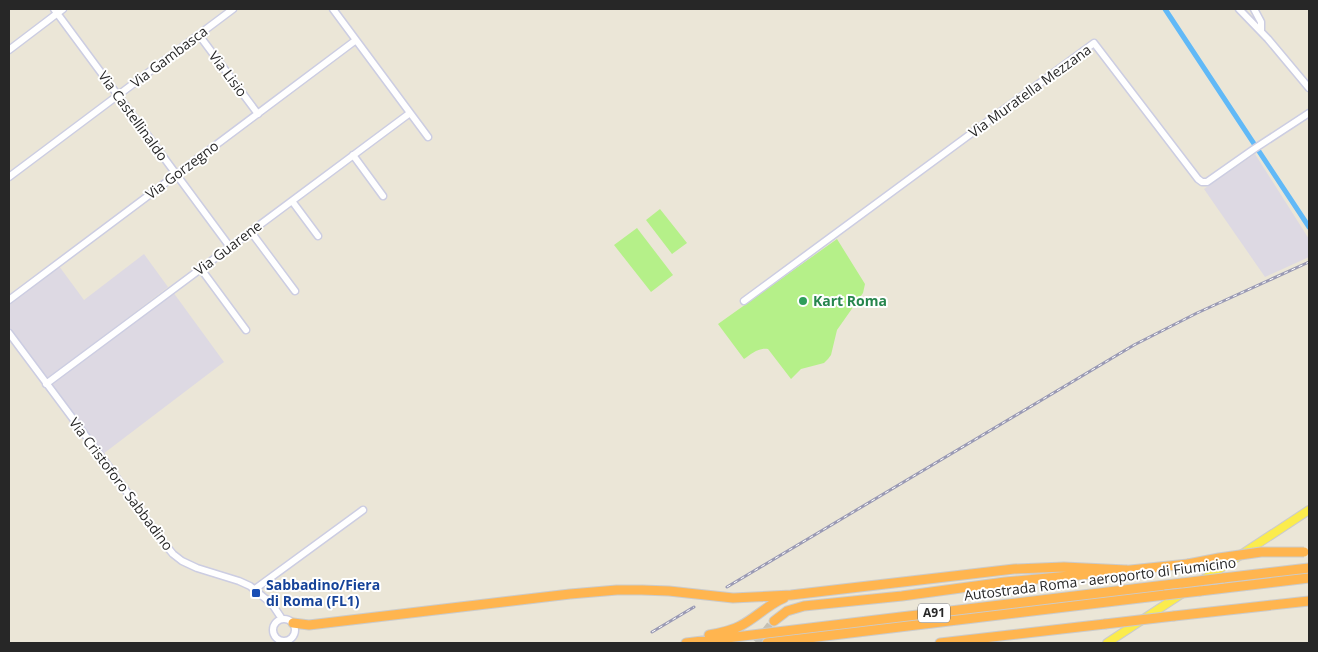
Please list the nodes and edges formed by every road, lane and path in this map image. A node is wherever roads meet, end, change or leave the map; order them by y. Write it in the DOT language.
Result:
graph roads {
  1 [pos="233,9"];
  2 [pos="333,9"];
  3 [pos="1239,9"];
  4 [pos="1254,9"];
  5 [pos="58,10"];
  6 [pos="1261,31"];
  7 [pos="199,34"];
  8 [pos="356,40"];
  9 [pos="9,50"];
  10 [pos="1309,88"];
  11 [pos="118,94"];
  12 [pos="410,113"];
  13 [pos="1309,113"];
  14 [pos="258,114"];
  15 [pos="428,137"];
  16 [pos="353,155"];
  17 [pos="176,174"];
  18 [pos="9,177"];
  19 [pos="383,196"];
  20 [pos="292,201"];
  21 [pos="251,232"];
  22 [pos="318,236"];
  23 [pos="230,247"];
  24 [pos="201,269"];
  25 [pos="295,291"];
  26 [pos="9,300"];
  27 [pos="744,300"];
  28 [pos="246,330"];
  29 [pos="9,333"];
  30 [pos="46,384"];
  31 [pos="363,510"];
  32 [pos="1309,510"];
  33 [pos="1307,551"];
  34 [pos="1309,568"];
  35 [pos="1126,570"];
  36 [pos="1309,578"];
  37 [pos="255,589"];
  38 [pos="791,595"];
  39 [pos="1309,601"];
  40 [pos="282,619"];
  41 [pos="774,621"];
  42 [pos="293,623"];
  43 [pos="287,642"];
  44 [pos="686,643"];
  45 [pos="767,643"];
  46 [pos="940,643"];
  47 [pos="1107,643"];
  1 -- 7 [label="street, Via Gambasca"];
  2 -- 8 [label="street"];
  3 -- 6 [label="street"];
  4 -- 6 [label="street"];
  5 -- 9 [label="street"];
  5 -- 11 [label="street, Via Castellinaldo"];
  6 -- 10 [label="street"];
  7 -- 11 [label="street, Via Gambasca"];
  7 -- 14 [label="street, Via Lisio"];
  8 -- 12 [label="street"];
  8 -- 14 [label="street, Via Gorzegno"];
  11 -- 17 [label="street, Via Castellinaldo"];
  11 -- 18 [label="street, Via Gambasca"];
  12 -- 15 [label="street"];
  12 -- 16 [label="street, Via Guarene"];
  13 -- 27 [label="street, Via Muratella Mezzana"];
  14 -- 17 [label="street, Via Gorzegno"];
  16 -- 19 [label="street"];
  16 -- 20 [label="street, Via Guarene"];
  17 -- 23 [label="street, Via Castellinaldo"];
  17 -- 26 [label="street, Via Gorzegno"];
  20 -- 21 [label="street, Via Guarene"];
  20 -- 22 [label="street"];
  21 -- 23 [label="street, Via Guarene"];
  21 -- 25 [label="street"];
  23 -- 24 [label="street, Via Guarene"];
  24 -- 28 [label="street"];
  24 -- 30 [label="street, Via Guarene"];
  29 -- 30 [label="street, Via Cristoforo Sabbadino"];
  30 -- 37 [label="street, Via Cristoforo Sabbadino"];
  31 -- 37 [label="street"];
  32 -- 47 [label="main road"];
  33 -- 35 [label="highway, bridge"];
  34 -- 44 [label="highway, Autostrada Roma - aeroporto di Fiumicino / A91, bridge"];
  35 -- 38 [label="highway"];
  35 -- 41 [label="highway"];
  36 -- 45 [label="highway, Autostrada Roma - aeroporto di Fiumicino / A91, bridge"];
  37 -- 40 [label="street, Via Cristoforo Sabbadino"];
  38 -- 42 [label="highway"];
  38 -- 44 [label="highway"];
  39 -- 46 [label="highway, bridge"];
  40 -- 42 [label="street"];
  40 -- 43 [label="street"];
  42 -- 43 [label="street"];
}
